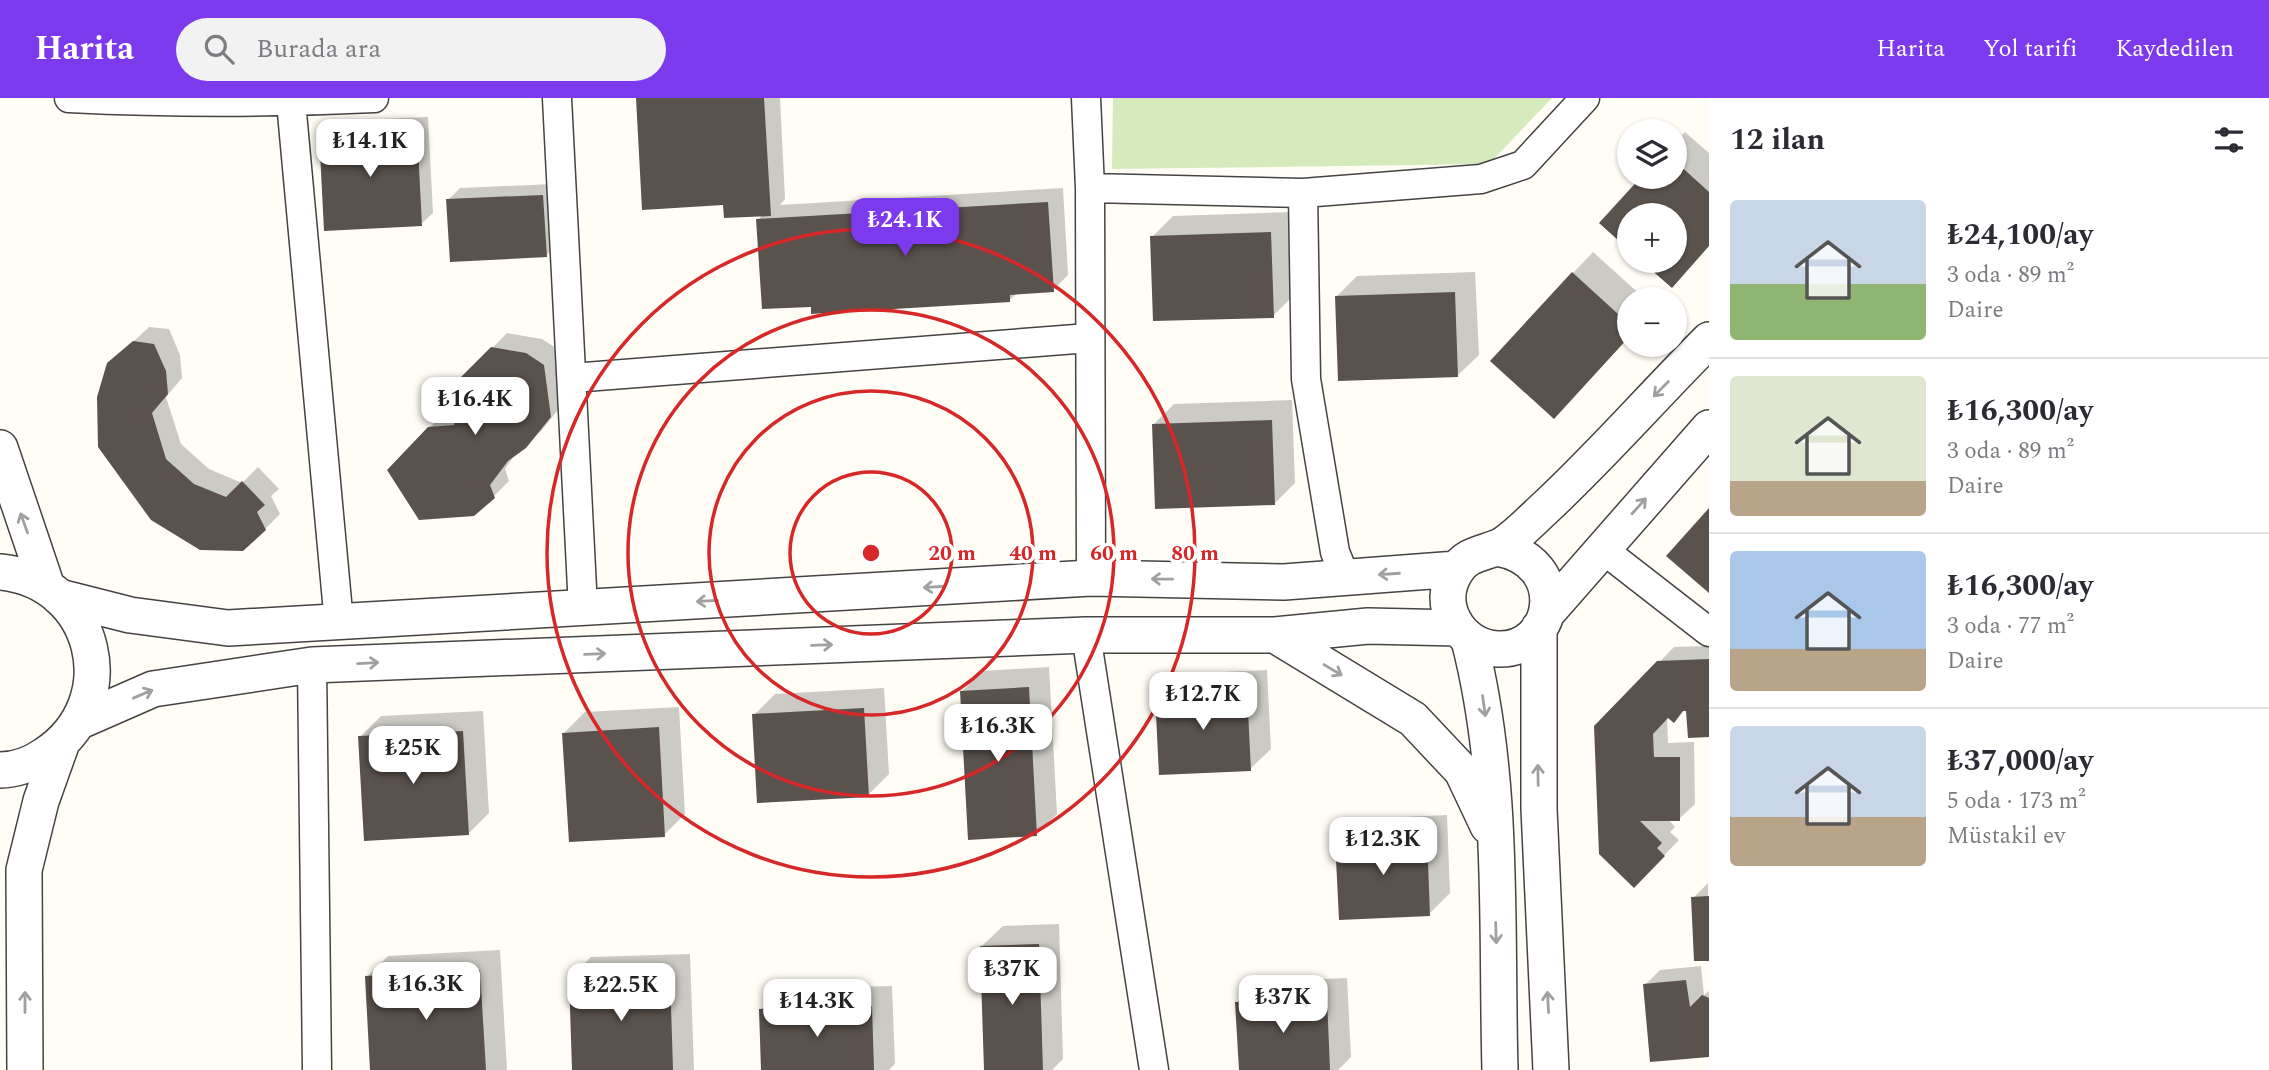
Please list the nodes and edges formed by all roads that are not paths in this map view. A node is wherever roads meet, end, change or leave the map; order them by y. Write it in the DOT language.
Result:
graph roads {
  1 [pos="69,98"];
  2 [pos="374,98"];
  3 [pos="556,98"];
  4 [pos="1086,98"];
  5 [pos="1585,98"];
  6 [pos="290,102"];
  7 [pos="1090,188"];
  8 [pos="1303,193"];
  9 [pos="1089,338"];
  10 [pos="1709,340"];
  11 [pos="572,378"];
  12 [pos="1709,428"];
  13 [pos="0,449"];
  14 [pos="1497,548"];
  15 [pos="1601,548"];
  16 [pos="1457,569"];
  17 [pos="0,572"];
  18 [pos="1345,577"];
  19 [pos="1091,578"];
  20 [pos="53,592"];
  21 [pos="583,608"];
  22 [pos="1543,621"];
  23 [pos="339,623"];
  24 [pos="1709,632"];
  25 [pos="1463,634"];
  26 [pos="1086,635"];
  27 [pos="1275,635"];
  28 [pos="312,665"];
  29 [pos="70,733"];
  30 [pos="0,770"];
  31 [pos="1494,838"];
  32 [pos="25,1070"];
  33 [pos="317,1070"];
  34 [pos="1154,1070"];
  35 [pos="1500,1070"];
  36 [pos="1551,1070"];
  1 -- 6 [label="street"];
  2 -- 6 [label="street"];
  3 -- 11 [label="street"];
  4 -- 7 [label="street"];
  5 -- 8 [label="street"];
  6 -- 23 [label="street"];
  7 -- 8 [label="street"];
  7 -- 9 [label="street"];
  8 -- 18 [label="street"];
  9 -- 11 [label="street"];
  9 -- 19 [label="street"];
  10 -- 14 [label="street, one-way"];
  11 -- 21 [label="street"];
  15 -- 12 [label="street, one-way"];
  20 -- 13 [label="street, one-way"];
  14 -- 16 [label="street"];
  14 -- 22 [label="street"];
  15 -- 22 [label="street"];
  15 -- 24 [label="street"];
  16 -- 18 [label="street, one-way"];
  16 -- 25 [label="street"];
  17 -- 20 [label="street"];
  18 -- 19 [label="street, one-way"];
  19 -- 21 [label="street, one-way"];
  20 -- 23 [label="street"];
  20 -- 29 [label="street"];
  21 -- 23 [label="street"];
  22 -- 25 [label="street"];
  36 -- 22 [label="street, one-way"];
  25 -- 27 [label="street"];
  25 -- 31 [label="street, one-way"];
  26 -- 27 [label="street"];
  28 -- 26 [label="street, one-way"];
  26 -- 34 [label="street"];
  27 -- 31 [label="street, one-way"];
  29 -- 28 [label="street, one-way"];
  28 -- 33 [label="street"];
  29 -- 30 [label="street"];
  32 -- 29 [label="street, one-way"];
  31 -- 35 [label="street, one-way"];
}
